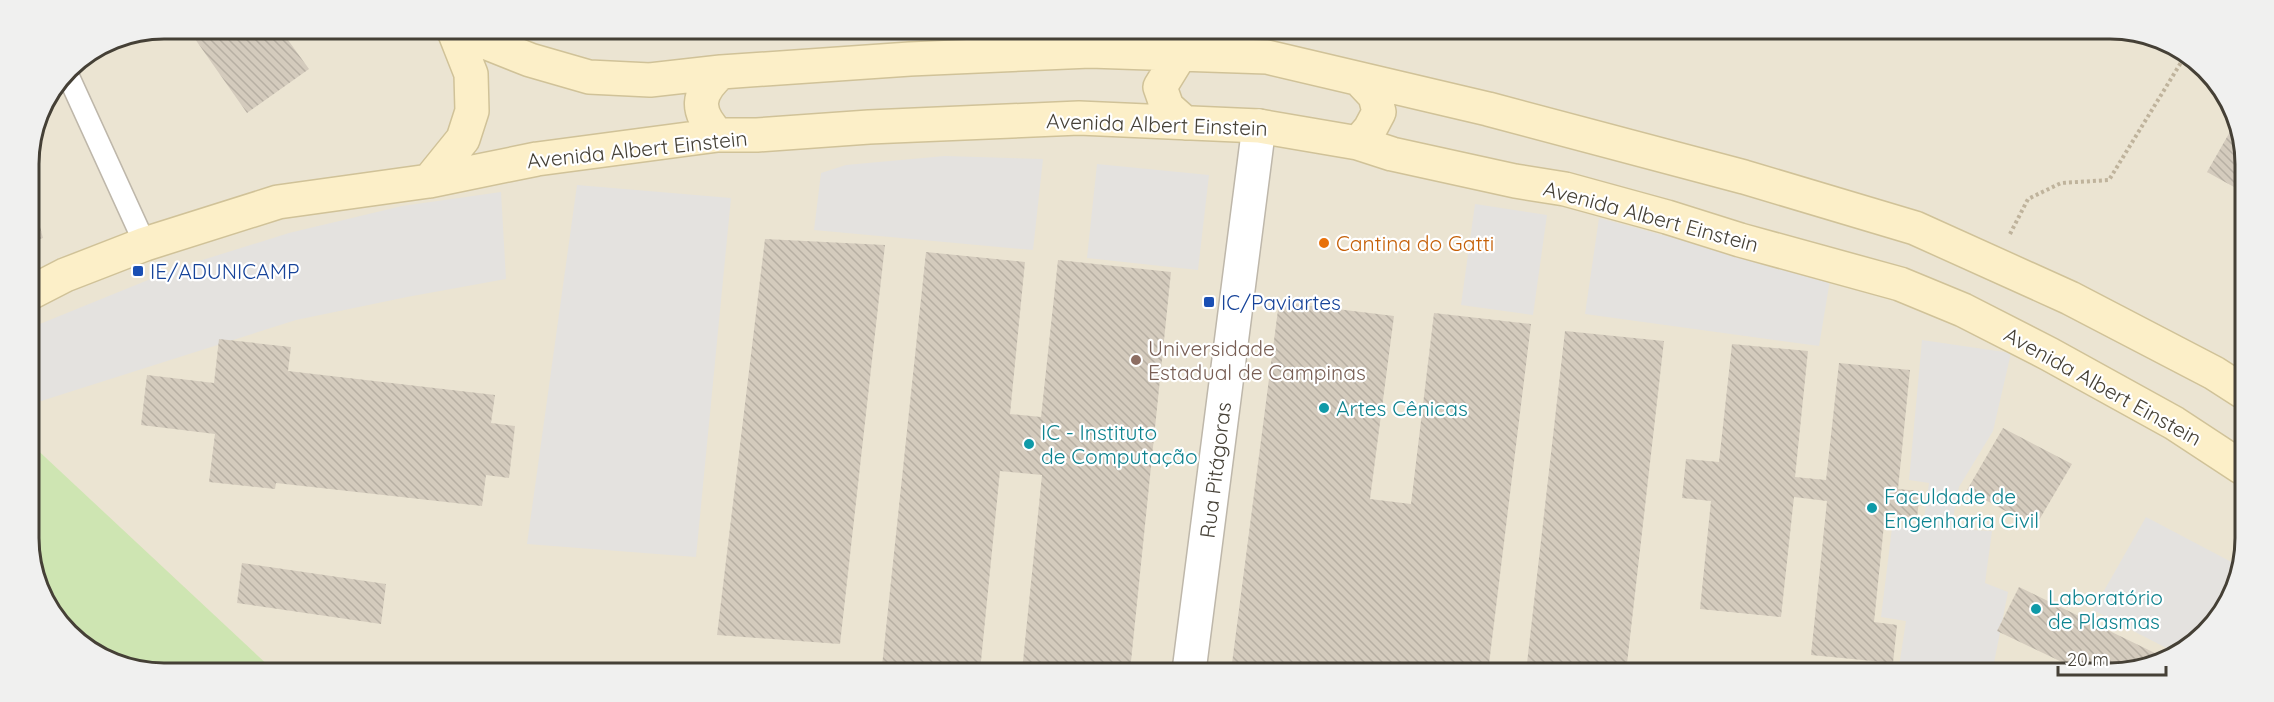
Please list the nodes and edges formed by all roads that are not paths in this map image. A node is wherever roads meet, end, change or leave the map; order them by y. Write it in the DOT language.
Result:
graph roads {
  1 [pos="457,39"];
  2 [pos="476,39"];
  3 [pos="1181,53"];
  4 [pos="721,72"];
  5 [pos="1359,79"];
  6 [pos="71,82"];
  7 [pos="1185,123"];
  8 [pos="1259,126"];
  9 [pos="718,135"];
  10 [pos="1358,143"];
  11 [pos="429,180"];
  12 [pos="145,244"];
  13 [pos="39,288"];
  14 [pos="2235,386"];
  15 [pos="2235,463"];
  16 [pos="1190,663"];
  1 -- 11 [label="street"];
  2 -- 4 [label="street"];
  3 -- 4 [label="street"];
  3 -- 5 [label="street"];
  3 -- 7 [label="street"];
  4 -- 9 [label="street"];
  5 -- 10 [label="street"];
  5 -- 14 [label="street"];
  6 -- 12 [label="lane"];
  7 -- 8 [label="street, Avenida Albert Einstein"];
  7 -- 9 [label="street, Avenida Albert Einstein"];
  8 -- 10 [label="street, Avenida Albert Einstein"];
  8 -- 16 [label="street, Rua Pitágoras"];
  9 -- 11 [label="street, Avenida Albert Einstein"];
  10 -- 15 [label="street, Avenida Albert Einstein"];
  11 -- 12 [label="street, Avenida Albert Einstein"];
  12 -- 13 [label="street, Avenida Albert Einstein"];
}
